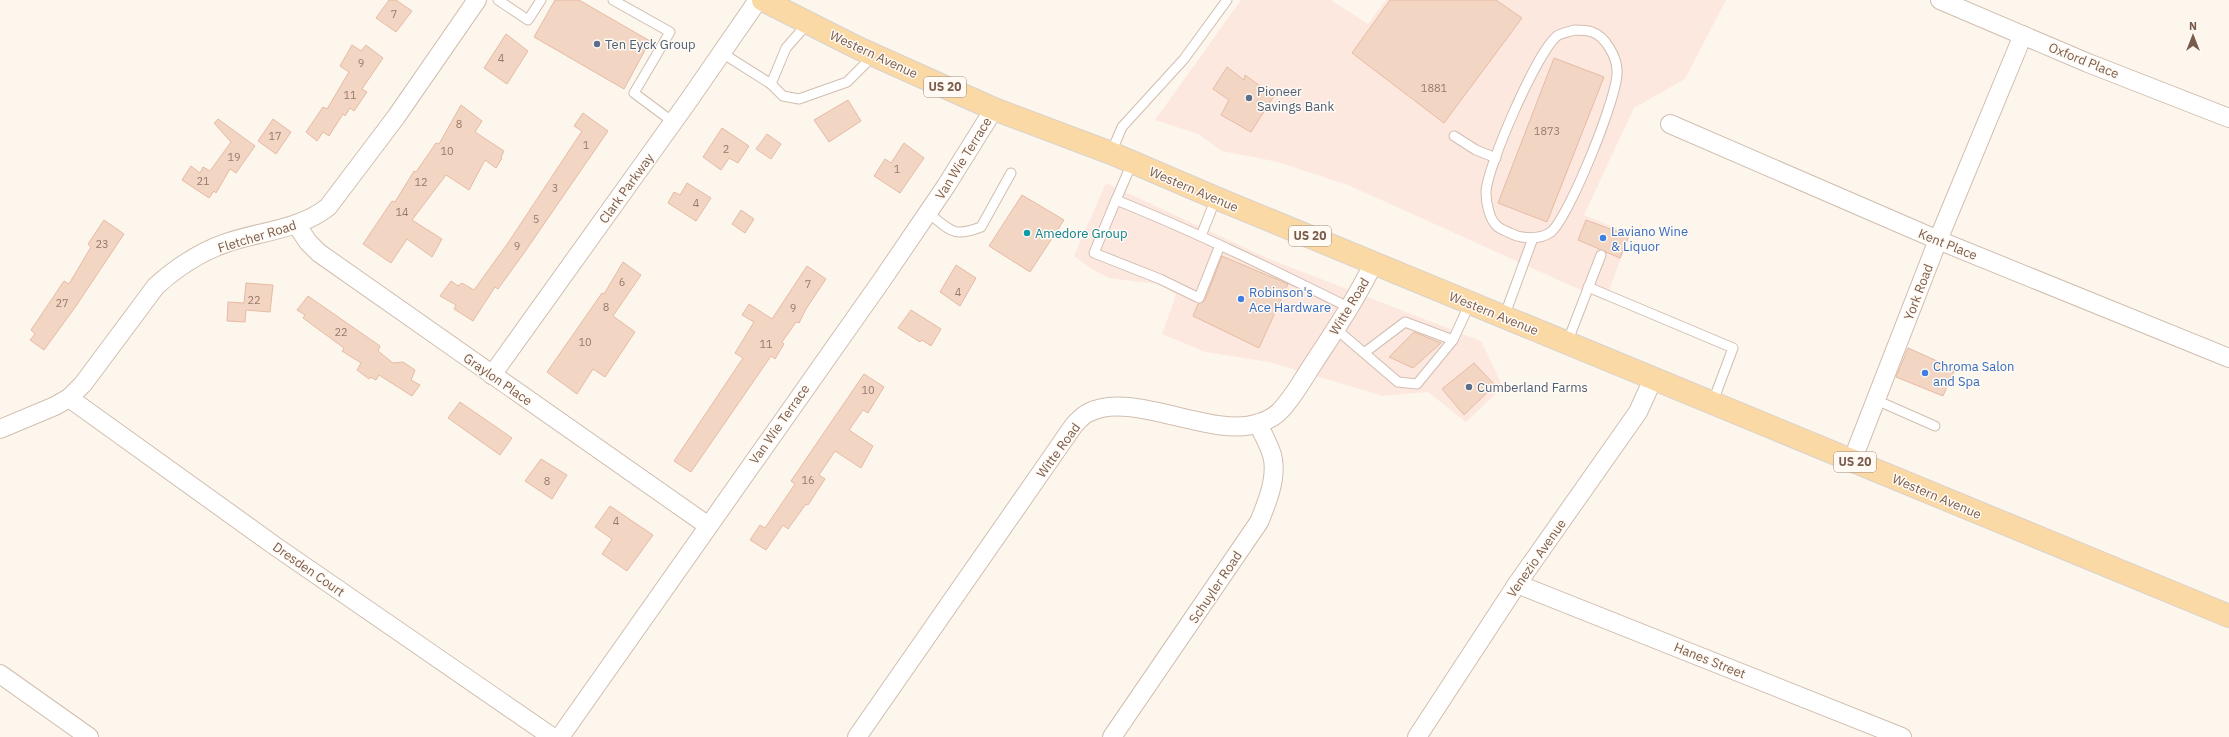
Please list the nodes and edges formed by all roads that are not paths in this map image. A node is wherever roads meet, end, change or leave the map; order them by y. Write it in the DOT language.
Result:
graph roads {
  1 [pos="478,0"];
  2 [pos="498,0"];
  3 [pos="541,0"];
  4 [pos="613,0"];
  5 [pos="758,0"];
  6 [pos="1227,0"];
  7 [pos="1940,0"];
  8 [pos="776,3"];
  9 [pos="808,23"];
  10 [pos="2023,35"];
  11 [pos="722,53"];
  12 [pos="874,55"];
  13 [pos="771,84"];
  14 [pos="994,109"];
  15 [pos="2229,118"];
  16 [pos="673,122"];
  17 [pos="1670,124"];
  18 [pos="1454,136"];
  19 [pos="1111,153"];
  20 [pos="1496,158"];
  21 [pos="1132,163"];
  22 [pos="1011,173"];
  23 [pos="1216,198"];
  24 [pos="1116,200"];
  25 [pos="928,213"];
  26 [pos="296,224"];
  27 [pos="1200,236"];
  28 [pos="1533,238"];
  29 [pos="1938,240"];
  30 [pos="1220,245"];
  31 [pos="1601,255"];
  32 [pos="1374,262"];
  33 [pos="1588,287"];
  34 [pos="1470,303"];
  35 [pos="1350,308"];
  36 [pos="1504,318"];
  37 [pos="1336,329"];
  38 [pos="1453,340"];
  39 [pos="1567,343"];
  40 [pos="1364,354"];
  41 [pos="2229,358"];
  42 [pos="492,374"];
  43 [pos="1653,379"];
  44 [pos="69,398"];
  45 [pos="1876,400"];
  46 [pos="1712,404"];
  47 [pos="1258,424"];
  48 [pos="1935,426"];
  49 [pos="0,429"];
  50 [pos="1852,461"];
  51 [pos="707,525"];
  52 [pos="1517,584"];
  53 [pos="2229,616"];
  54 [pos="0,674"];
  55 [pos="862,735"];
  56 [pos="90,737"];
  57 [pos="552,737"];
  58 [pos="560,737"];
  59 [pos="1112,737"];
  60 [pos="1416,737"];
  61 [pos="1902,737"];
  1 -- 26 [label="street, Fletcher Road"];
  2 -- 3 [label="lane"];
  4 -- 16 [label="lane"];
  5 -- 11 [label="street, Clark Parkway"];
  6 -- 19 [label="lane"];
  7 -- 10 [label="street, Oxford Place"];
  8 -- 9 [label="main road, Western Avenue / US 20"];
  9 -- 12 [label="main road, Western Avenue / US 20"];
  9 -- 13 [label="lane"];
  10 -- 15 [label="street, Oxford Place"];
  10 -- 29 [label="street, York Road"];
  11 -- 13 [label="lane"];
  11 -- 16 [label="street, Clark Parkway"];
  12 -- 13 [label="lane"];
  12 -- 14 [label="main road, Western Avenue / US 20"];
  14 -- 19 [label="main road, Western Avenue / US 20"];
  14 -- 25 [label="street, Van Wie Terrace"];
  16 -- 42 [label="street, Clark Parkway"];
  17 -- 29 [label="street, Kent Place"];
  18 -- 20 [label="lane"];
  19 -- 21 [label="main road, Western Avenue / US 20"];
  20 -- 28 [label="lane"];
  20 -- 28 [label="lane"];
  21 -- 23 [label="main road, Western Avenue / US 20"];
  21 -- 24 [label="lane"];
  22 -- 25 [label="lane"];
  23 -- 27 [label="lane"];
  23 -- 32 [label="main road, Western Avenue / US 20"];
  24 -- 27 [label="lane"];
  24 -- 30 [label="lane"];
  25 -- 51 [label="street, Van Wie Terrace"];
  26 -- 42 [label="street, Graylon Place"];
  26 -- 44 [label="street, Fletcher Road"];
  27 -- 30 [label="lane"];
  28 -- 36 [label="lane"];
  29 -- 41 [label="street, Kent Place"];
  29 -- 45 [label="street, York Road"];
  30 -- 35 [label="lane"];
  31 -- 33 [label="lane"];
  32 -- 34 [label="main road, Western Avenue / US 20"];
  32 -- 35 [label="street, Witte Road"];
  33 -- 39 [label="lane"];
  33 -- 46 [label="lane"];
  34 -- 36 [label="main road, Western Avenue / US 20"];
  34 -- 38 [label="lane"];
  35 -- 37 [label="street, Witte Road"];
  36 -- 39 [label="main road, Western Avenue / US 20"];
  37 -- 40 [label="lane"];
  37 -- 47 [label="street, Witte Road"];
  38 -- 40 [label="lane"];
  38 -- 40 [label="lane"];
  39 -- 43 [label="main road, Western Avenue / US 20"];
  42 -- 51 [label="street, Graylon Place"];
  43 -- 46 [label="main road, Western Avenue / US 20"];
  43 -- 52 [label="street, Venezio Avenue"];
  44 -- 49 [label="street, Fletcher Road"];
  44 -- 57 [label="street, Dresden Court"];
  45 -- 48 [label="lane"];
  45 -- 50 [label="street, York Road"];
  46 -- 50 [label="main road, Western Avenue / US 20"];
  47 -- 55 [label="street, Witte Road"];
  47 -- 59 [label="street, Schuyler Road"];
  50 -- 53 [label="main road, Western Avenue / US 20"];
  51 -- 58 [label="street, Van Wie Terrace"];
  52 -- 60 [label="street, Venezio Avenue"];
  52 -- 61 [label="street, Hanes Street"];
  54 -- 56 [label="street"];
}
